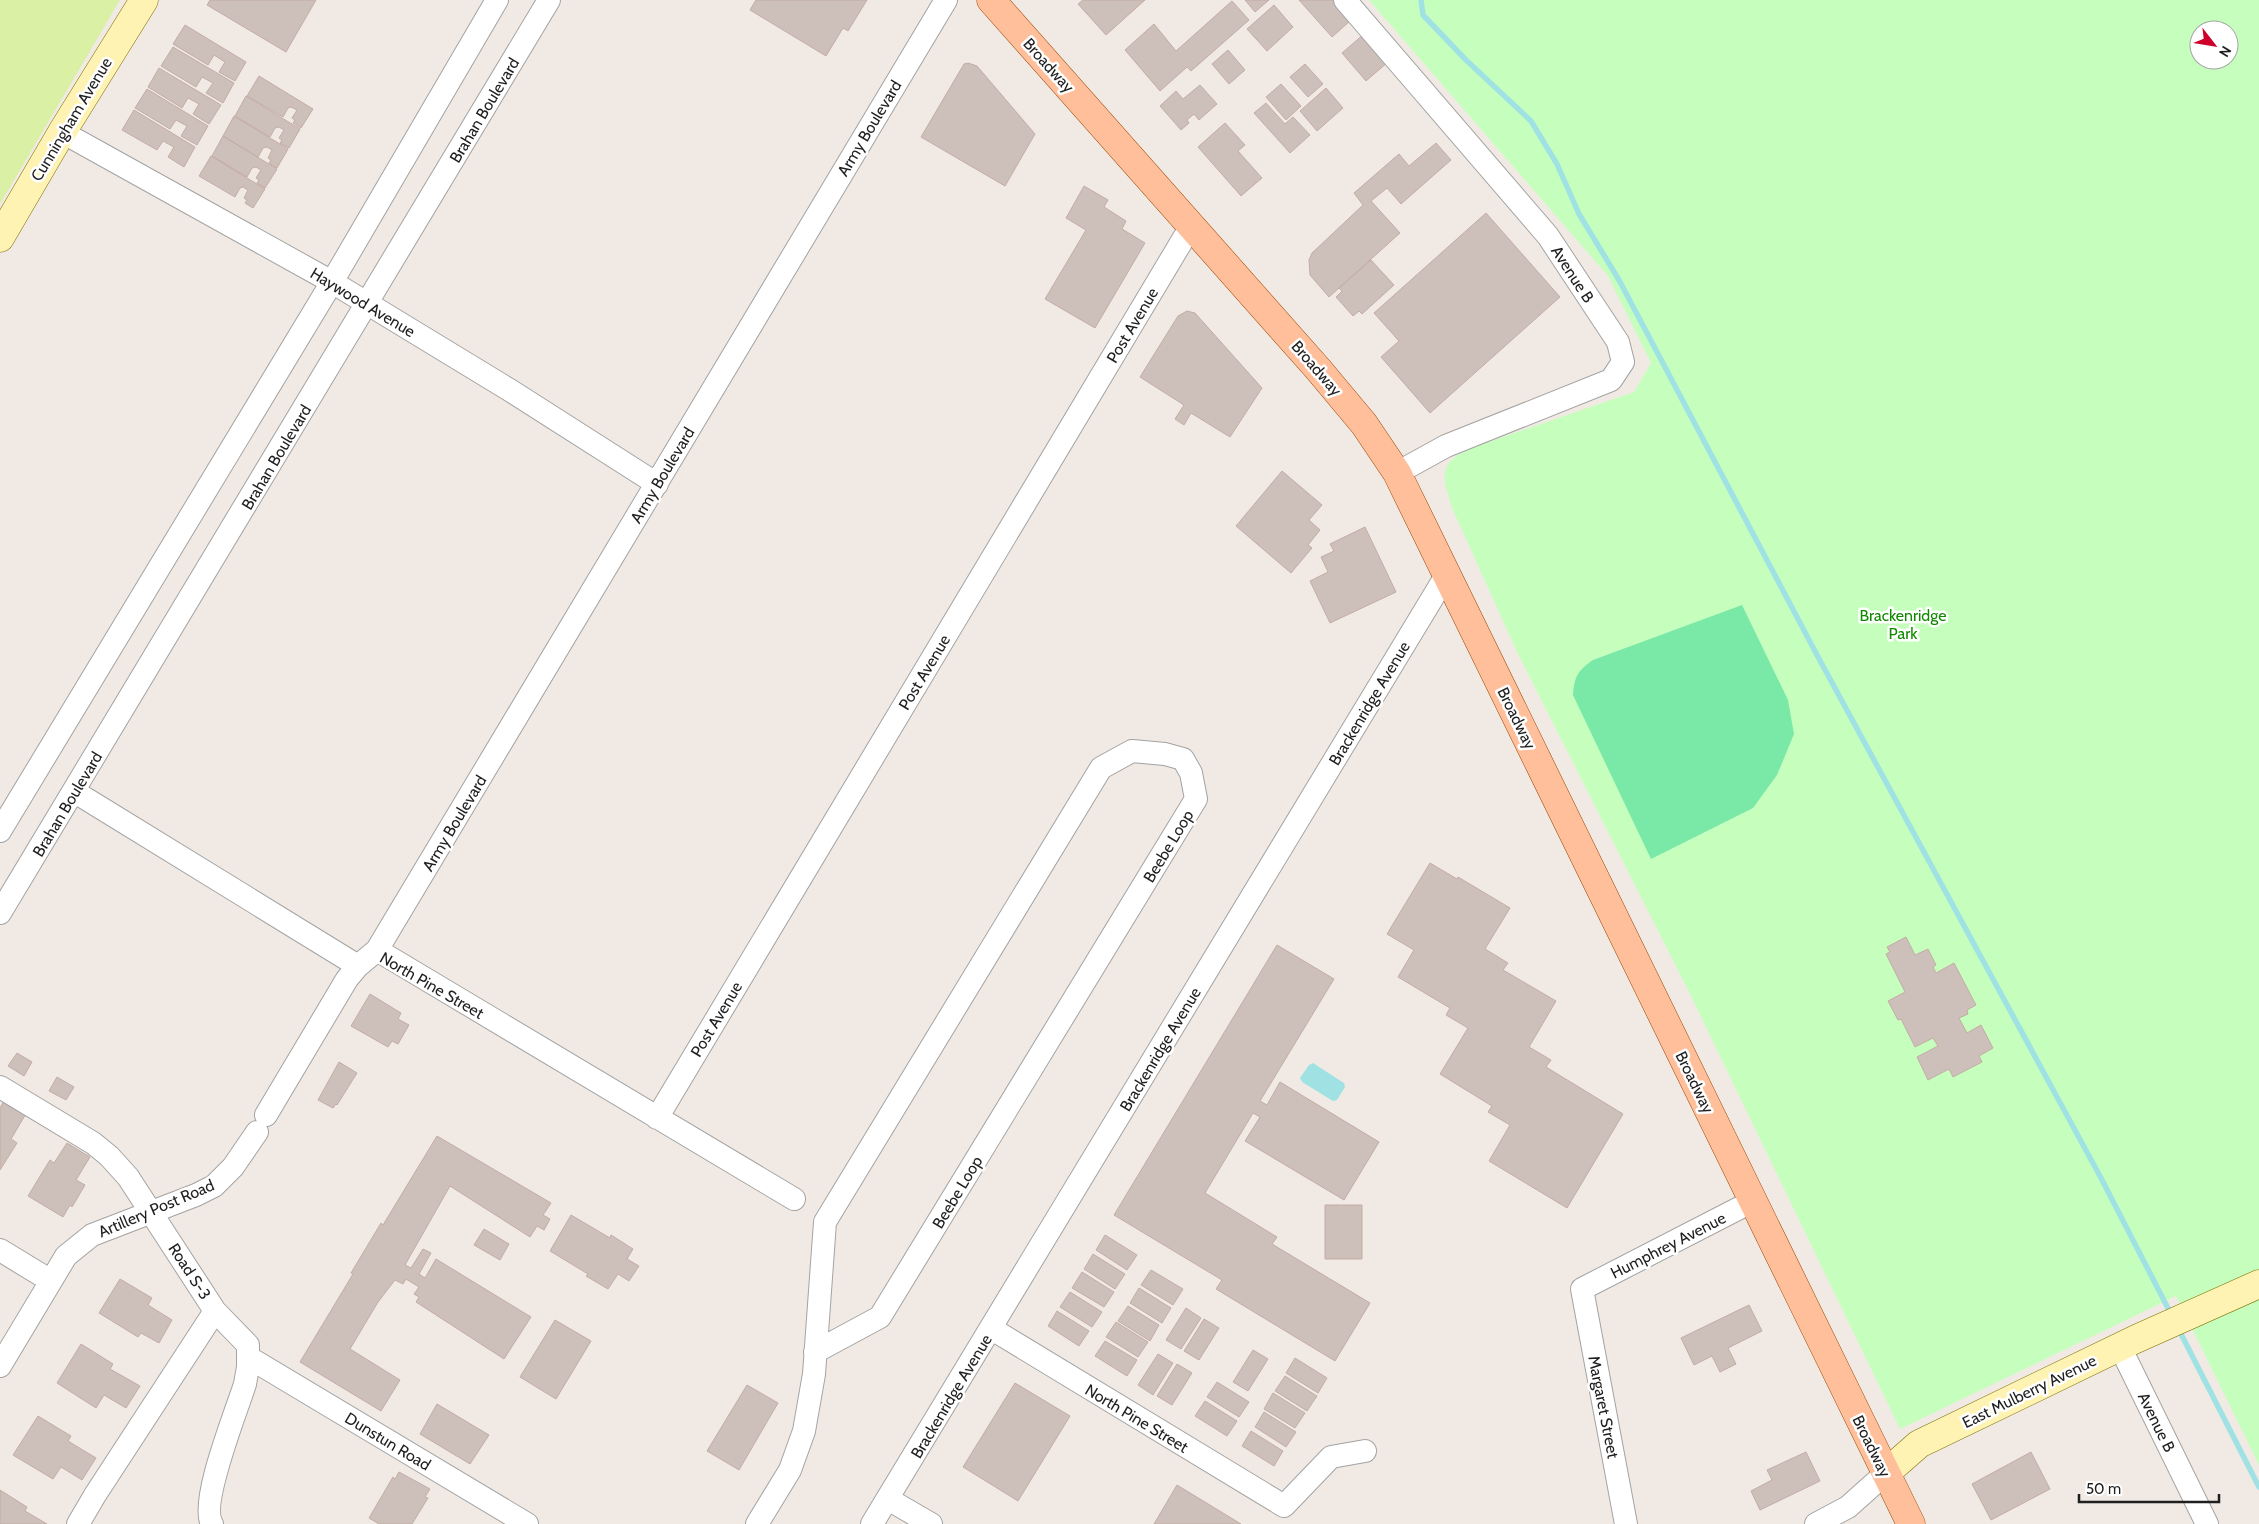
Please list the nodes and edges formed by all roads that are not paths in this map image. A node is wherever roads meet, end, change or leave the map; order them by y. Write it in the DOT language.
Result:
graph roads {
  1 [pos="144,0"];
  2 [pos="498,0"];
  3 [pos="549,0"];
  4 [pos="946,0"];
  5 [pos="991,0"];
  6 [pos="1345,0"];
  7 [pos="62,132"];
  8 [pos="1192,226"];
  9 [pos="0,238"];
  10 [pos="332,282"];
  11 [pos="367,304"];
  12 [pos="1397,474"];
  13 [pos="657,484"];
  14 [pos="1447,574"];
  15 [pos="75,792"];
  16 [pos="0,831"];
  17 [pos="0,913"];
  18 [pos="378,950"];
  19 [pos="358,966"];
  20 [pos="0,1087"];
  21 [pos="657,1118"];
  22 [pos="794,1199"];
  23 [pos="1753,1201"];
  24 [pos="152,1213"];
  25 [pos="0,1250"];
  26 [pos="51,1281"];
  27 [pos="2259,1284"];
  28 [pos="1582,1289"];
  29 [pos="215,1310"];
  30 [pos="992,1329"];
  31 [pos="2120,1347"];
  32 [pos="815,1352"];
  33 [pos="248,1357"];
  34 [pos="0,1366"];
  35 [pos="1364,1451"];
  36 [pos="1886,1473"];
  37 [pos="888,1499"];
  38 [pos="78,1524"];
  39 [pos="212,1524"];
  40 [pos="527,1524"];
  41 [pos="757,1524"];
  42 [pos="872,1524"];
  43 [pos="931,1524"];
  44 [pos="1626,1524"];
  45 [pos="1816,1524"];
  46 [pos="1911,1524"];
  47 [pos="2207,1524"];
  1 -- 7 [label="street, Cunningham Avenue"];
  2 -- 10 [label="street"];
  3 -- 11 [label="street, Brahan Boulevard"];
  4 -- 13 [label="street, Army Boulevard"];
  5 -- 8 [label="main road, Broadway"];
  6 -- 12 [label="street, Avenue B"];
  7 -- 9 [label="street, Cunningham Avenue"];
  7 -- 10 [label="street, Haywood Avenue"];
  8 -- 12 [label="main road, Broadway"];
  8 -- 21 [label="street, Post Avenue"];
  10 -- 11 [label="street, Haywood Avenue"];
  10 -- 16 [label="street"];
  11 -- 13 [label="street, Haywood Avenue"];
  11 -- 15 [label="street, Brahan Boulevard"];
  12 -- 14 [label="main road, Broadway"];
  13 -- 18 [label="street, Army Boulevard"];
  14 -- 23 [label="main road, Broadway"];
  14 -- 30 [label="street, Brackenridge Avenue"];
  15 -- 17 [label="street, Brahan Boulevard"];
  15 -- 19 [label="street, North Pine Street"];
  18 -- 19 [label="street, North Pine Street"];
  18 -- 21 [label="street, North Pine Street"];
  19 -- 24 [label="street, Artillery Post Road"];
  20 -- 24 [label="street, Road S-3"];
  21 -- 22 [label="street, North Pine Street"];
  23 -- 28 [label="street, Humphrey Avenue"];
  23 -- 36 [label="main road, Broadway"];
  24 -- 26 [label="street, Artillery Post Road"];
  24 -- 29 [label="street, Road S-3"];
  25 -- 26 [label="street"];
  26 -- 34 [label="street, Artillery Post Road"];
  27 -- 31 [label="street, East Mulberry Avenue"];
  28 -- 44 [label="street, Margaret Street"];
  29 -- 33 [label="street"];
  29 -- 38 [label="street, Road S-3"];
  30 -- 35 [label="street, North Pine Street"];
  30 -- 37 [label="street, Brackenridge Avenue"];
  31 -- 36 [label="street, East Mulberry Avenue"];
  31 -- 47 [label="street, Avenue B"];
  32 -- 32 [label="street, Beebe Loop"];
  32 -- 41 [label="street"];
  33 -- 39 [label="street"];
  33 -- 40 [label="street, Dunstun Road"];
  36 -- 45 [label="street, East Mulberry Avenue"];
  36 -- 46 [label="main road, Broadway"];
  37 -- 42 [label="street, Brackenridge Avenue"];
  37 -- 43 [label="street"];
}
